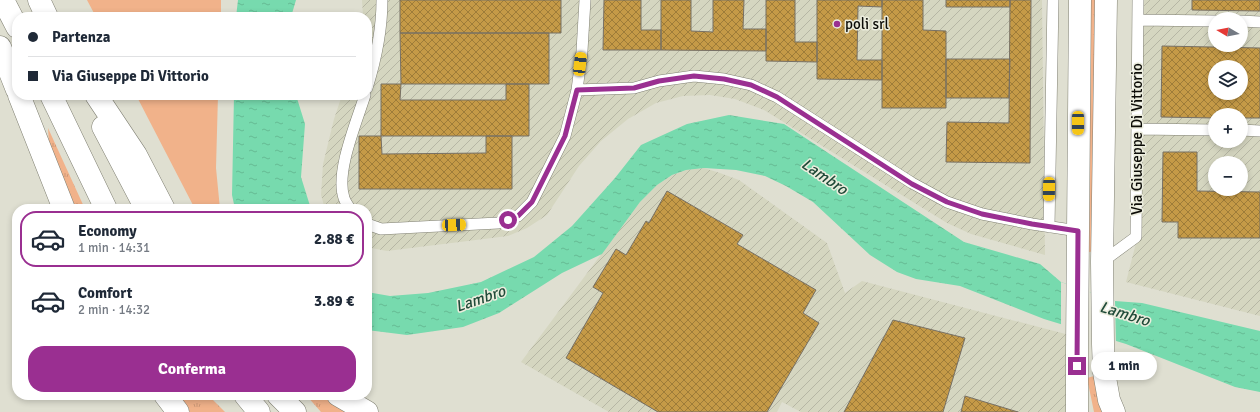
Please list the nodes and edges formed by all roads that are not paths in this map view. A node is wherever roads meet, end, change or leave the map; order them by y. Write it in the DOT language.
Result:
graph roads {
  1 [pos="3,0"];
  2 [pos="39,0"];
  3 [pos="382,0"];
  4 [pos="585,0"];
  5 [pos="1053,0"];
  6 [pos="1080,0"];
  7 [pos="1106,0"];
  8 [pos="1138,0"];
  9 [pos="45,12"];
  10 [pos="12,17"];
  11 [pos="1138,20"];
  12 [pos="1208,21"];
  13 [pos="1248,21"];
  14 [pos="1260,22"];
  15 [pos="0,47"];
  16 [pos="372,72"];
  17 [pos="12,77"];
  18 [pos="577,90"];
  19 [pos="21,100"];
  20 [pos="53,100"];
  21 [pos="90,100"];
  22 [pos="99,100"];
  23 [pos="363,100"];
  24 [pos="1137,129"];
  25 [pos="1208,130"];
  26 [pos="1248,130"];
  27 [pos="1260,131"];
  28 [pos="62,204"];
  29 [pos="104,204"];
  30 [pos="143,204"];
  31 [pos="161,204"];
  32 [pos="348,204"];
  33 [pos="372,226"];
  34 [pos="1049,227"];
  35 [pos="1078,231"];
  36 [pos="1102,262"];
  37 [pos="169,400"];
  38 [pos="249,400"];
  39 [pos="283,400"];
  40 [pos="347,400"];
  41 [pos="178,412"];
  42 [pos="259,412"];
  43 [pos="295,412"];
  44 [pos="367,412"];
  45 [pos="1077,412"];
  46 [pos="1114,412"];
  1 -- 10 [label="main road"];
  2 -- 9 [label="main road"];
  3 -- 16 [label="lane"];
  4 -- 18 [label="lane"];
  5 -- 34 [label="lane"];
  6 -- 35 [label="main road"];
  7 -- 36 [label="main road"];
  8 -- 11 [label="lane, Via Giuseppe Di Vittorio"];
  11 -- 12 [label="lane"];
  11 -- 24 [label="lane, Via Giuseppe Di Vittorio"];
  13 -- 14 [label="lane"];
  15 -- 17 [label="main road"];
  18 -- 33 [label="lane"];
  18 -- 34 [label="lane"];
  19 -- 28 [label="main road"];
  20 -- 29 [label="main road"];
  21 -- 30 [label="main road"];
  22 -- 31 [label="main road"];
  23 -- 32 [label="lane"];
  24 -- 25 [label="lane"];
  24 -- 36 [label="lane, Via Giuseppe Di Vittorio"];
  26 -- 27 [label="lane"];
  34 -- 35 [label="lane"];
  35 -- 45 [label="main road"];
  36 -- 46 [label="main road"];
  37 -- 41 [label="main road"];
  38 -- 42 [label="main road"];
  39 -- 43 [label="main road"];
  40 -- 44 [label="main road"];
}
